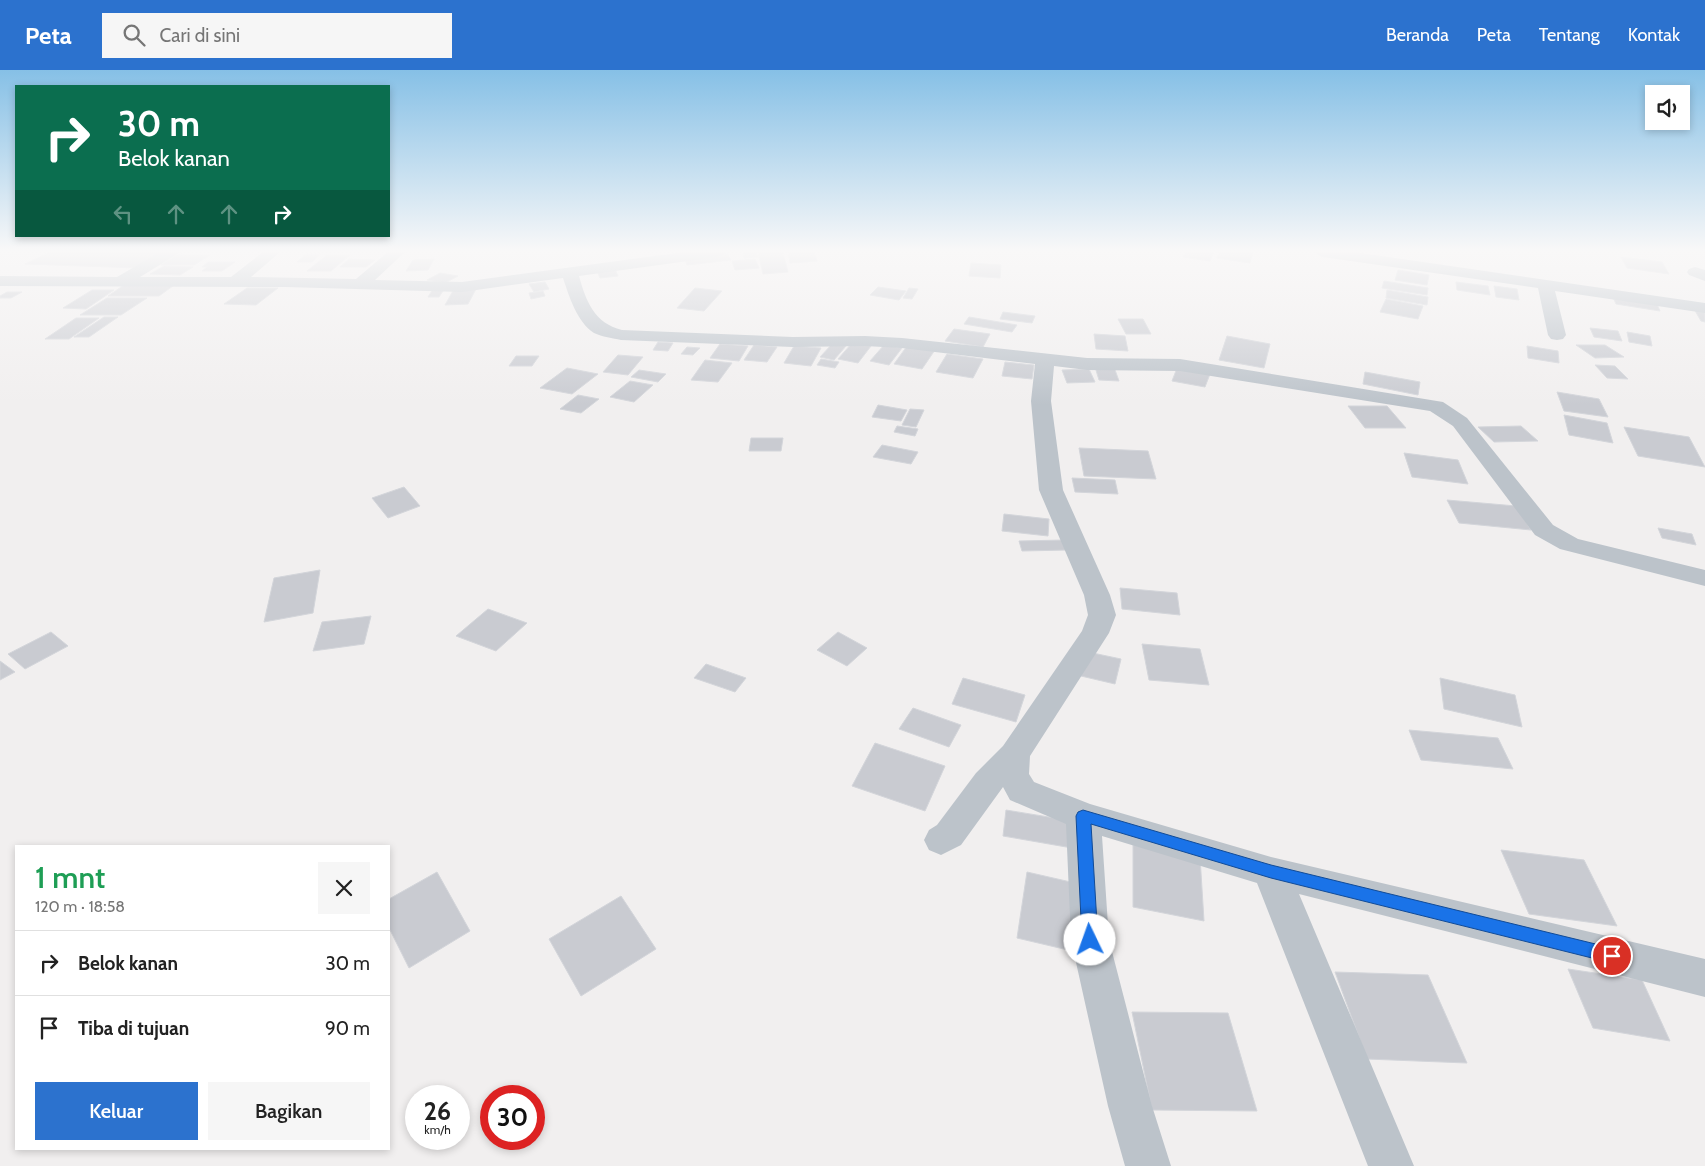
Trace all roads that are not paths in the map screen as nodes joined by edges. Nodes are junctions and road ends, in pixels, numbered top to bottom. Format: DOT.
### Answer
graph roads {
  1 [pos="581,303"];
  2 [pos="1549,303"];
  3 [pos="1671,303"];
  4 [pos="1705,308"];
  5 [pos="1557,335"];
  6 [pos="1045,359"];
  7 [pos="1705,578"];
  8 [pos="1014,755"];
  9 [pos="1083,816"];
  10 [pos="941,840"];
  11 [pos="1271,872"];
  12 [pos="1705,978"];
  13 [pos="1148,1166"];
  14 [pos="1391,1166"];
  1 -- 6 [label="street"];
  2 -- 5 [label="street"];
  3 -- 4 [label="street"];
  6 -- 7 [label="street"];
  6 -- 8 [label="street"];
  8 -- 9 [label="street"];
  8 -- 10 [label="street"];
  9 -- 11 [label="street"];
  9 -- 13 [label="street"];
  11 -- 12 [label="street"];
  11 -- 14 [label="street"];
}
